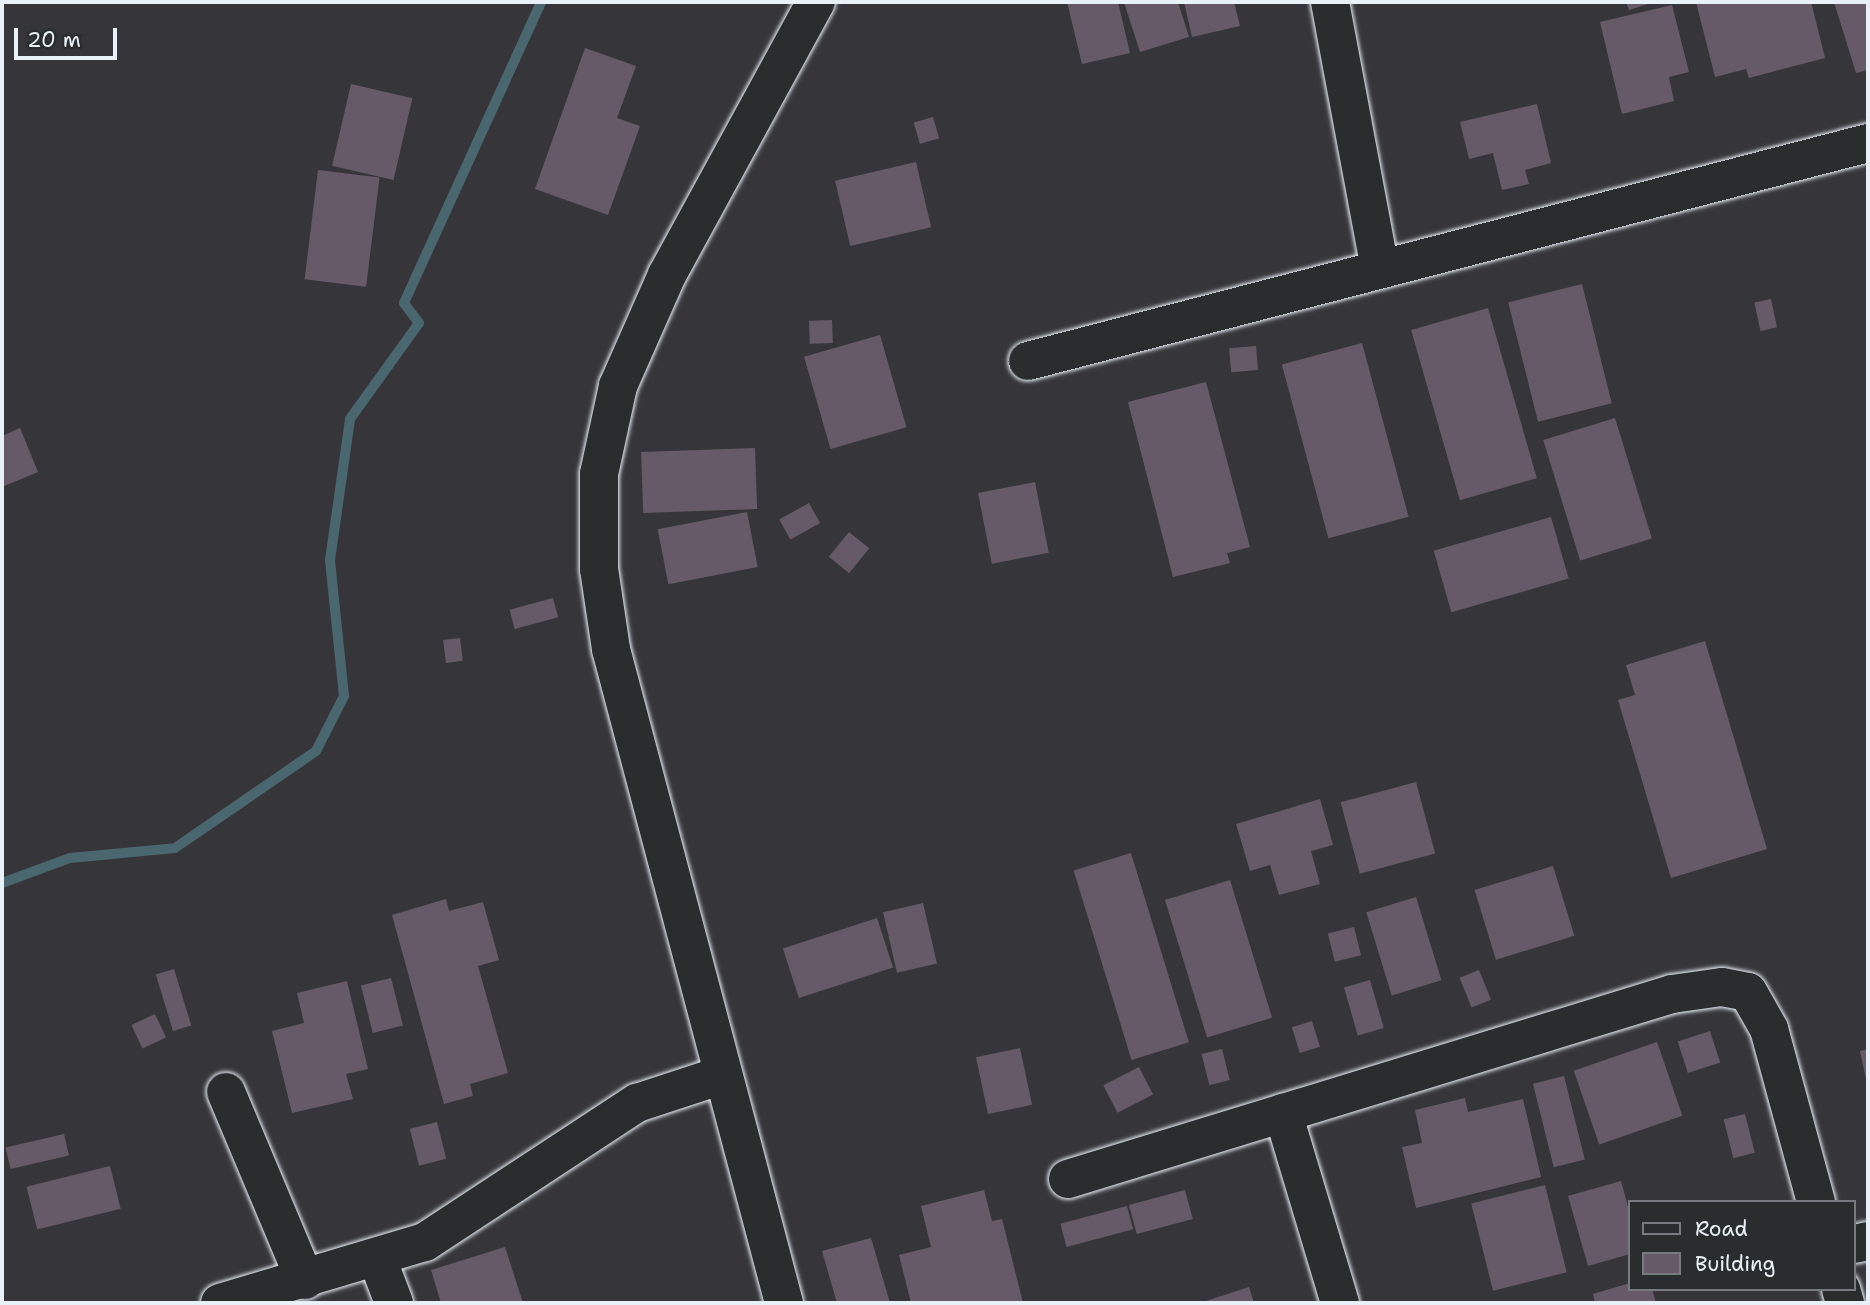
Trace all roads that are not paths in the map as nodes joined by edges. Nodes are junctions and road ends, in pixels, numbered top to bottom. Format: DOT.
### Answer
graph roads {
  1 [pos="816,2"];
  2 [pos="1330,2"];
  3 [pos="1868,143"];
  4 [pos="1380,269"];
  5 [pos="1028,360"];
  6 [pos="722,1075"];
  7 [pos="226,1093"];
  8 [pos="1283,1113"];
  9 [pos="1068,1179"];
  10 [pos="1815,1200"];
  11 [pos="377,1258"];
  12 [pos="306,1280"];
  13 [pos="220,1303"];
  14 [pos="394,1303"];
  15 [pos="784,1303"];
  16 [pos="1340,1303"];
  1 -- 6 [label="street"];
  2 -- 4 [label="street"];
  3 -- 4 [label="street"];
  4 -- 5 [label="street"];
  6 -- 11 [label="street"];
  6 -- 15 [label="street"];
  7 -- 12 [label="street"];
  8 -- 9 [label="street"];
  8 -- 10 [label="street"];
  8 -- 16 [label="street"];
  11 -- 12 [label="street"];
  11 -- 14 [label="street"];
  12 -- 13 [label="street"];
}
